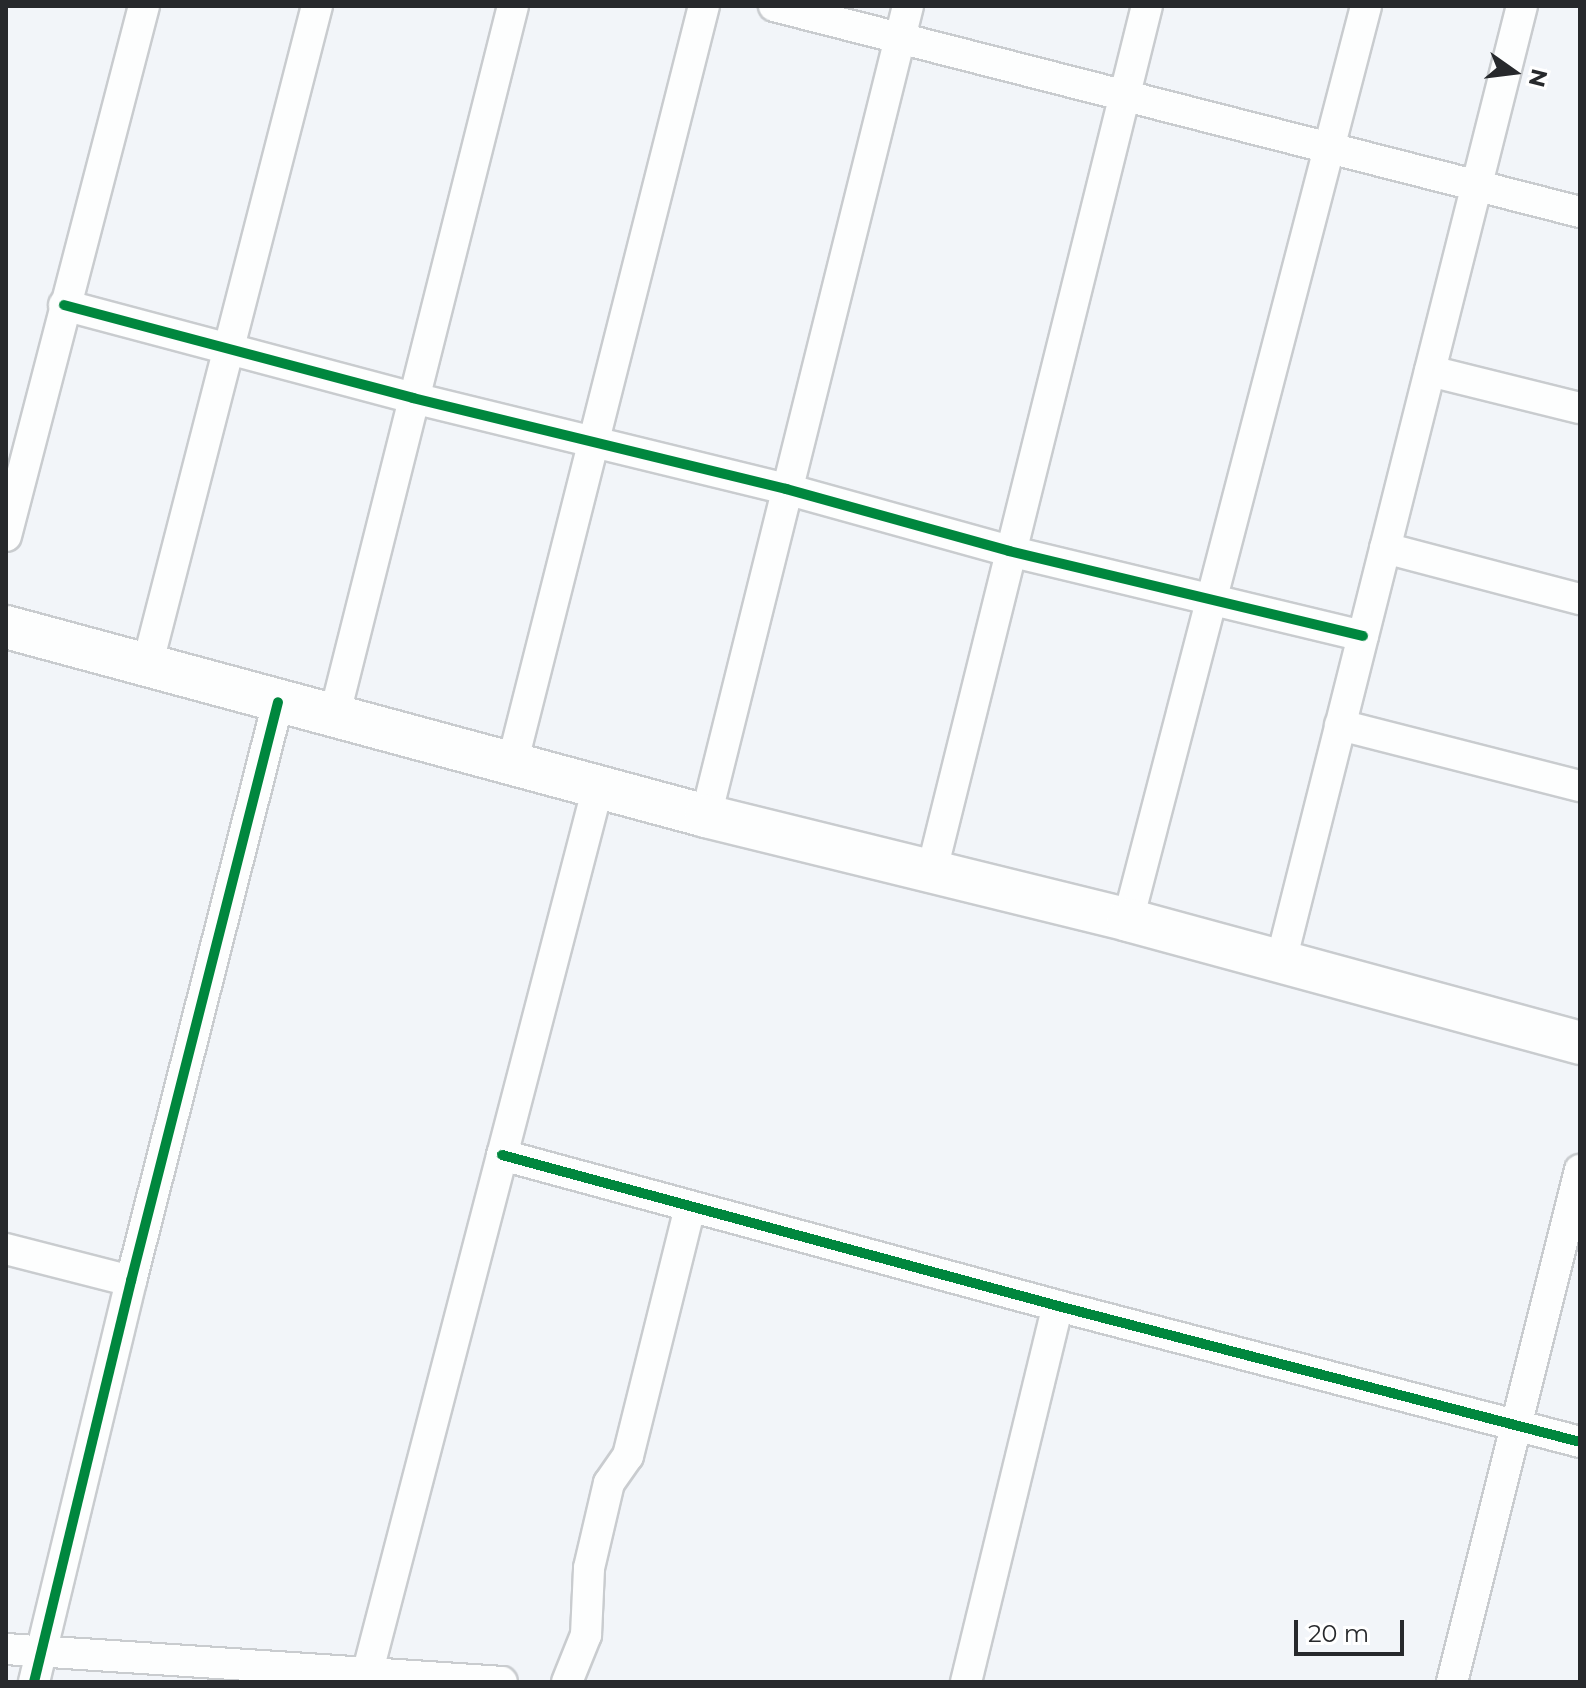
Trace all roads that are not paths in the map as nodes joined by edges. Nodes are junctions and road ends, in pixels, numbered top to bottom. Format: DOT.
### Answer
graph roads {
  1 [pos="144,6"];
  2 [pos="317,6"];
  3 [pos="513,6"];
  4 [pos="704,6"];
  5 [pos="774,6"];
  6 [pos="908,6"];
  7 [pos="1147,6"];
  8 [pos="1366,6"];
  9 [pos="1522,6"];
  10 [pos="901,37"];
  11 [pos="1126,98"];
  12 [pos="1330,150"];
  13 [pos="1476,187"];
  14 [pos="1580,212"];
  15 [pos="64,305"];
  16 [pos="231,349"];
  17 [pos="1430,371"];
  18 [pos="413,398"];
  19 [pos="1580,408"];
  20 [pos="593,442"];
  21 [pos="786,489"];
  22 [pos="6,536"];
  23 [pos="1385,548"];
  24 [pos="1009,551"];
  25 [pos="1212,598"];
  26 [pos="1580,599"];
  27 [pos="6,627"];
  28 [pos="1363,636"];
  29 [pos="147,666"];
  30 [pos="278,702"];
  31 [pos="334,717"];
  32 [pos="1340,725"];
  33 [pos="512,764"];
  34 [pos="1580,786"];
  35 [pos="598,787"];
  36 [pos="706,816"];
  37 [pos="931,874"];
  38 [pos="1128,920"];
  39 [pos="1281,961"];
  40 [pos="1580,1043"];
  41 [pos="502,1155"];
  42 [pos="1580,1170"];
  43 [pos="690,1207"];
  44 [pos="6,1249"];
  45 [pos="131,1281"];
  46 [pos="1058,1306"];
  47 [pos="1516,1424"];
  48 [pos="1580,1442"];
  49 [pos="6,1649"];
  50 [pos="42,1652"];
  51 [pos="366,1676"];
  52 [pos="34,1682"];
  53 [pos="502,1682"];
  54 [pos="567,1682"];
  55 [pos="966,1682"];
  56 [pos="1452,1682"];
  1 -- 15 [label="street"];
  2 -- 16 [label="street"];
  3 -- 18 [label="street"];
  4 -- 20 [label="street"];
  5 -- 10 [label="street"];
  6 -- 10 [label="street"];
  7 -- 11 [label="street"];
  8 -- 12 [label="street"];
  9 -- 13 [label="street"];
  10 -- 11 [label="street"];
  10 -- 21 [label="street"];
  11 -- 12 [label="street"];
  11 -- 24 [label="street"];
  12 -- 13 [label="street"];
  12 -- 25 [label="street"];
  13 -- 14 [label="street"];
  13 -- 17 [label="street"];
  15 -- 16 [label="street"];
  15 -- 22 [label="street"];
  16 -- 18 [label="street"];
  16 -- 29 [label="street"];
  17 -- 19 [label="street"];
  17 -- 23 [label="street"];
  18 -- 20 [label="street"];
  18 -- 31 [label="street"];
  20 -- 21 [label="street"];
  20 -- 33 [label="street"];
  21 -- 24 [label="street"];
  21 -- 36 [label="street"];
  23 -- 26 [label="street"];
  23 -- 28 [label="street"];
  24 -- 25 [label="street"];
  24 -- 37 [label="street"];
  25 -- 28 [label="street"];
  25 -- 38 [label="street"];
  27 -- 29 [label="main road"];
  28 -- 32 [label="street"];
  29 -- 30 [label="main road"];
  30 -- 31 [label="main road"];
  30 -- 45 [label="street"];
  31 -- 33 [label="main road"];
  32 -- 34 [label="street"];
  32 -- 39 [label="street"];
  33 -- 35 [label="main road"];
  35 -- 36 [label="main road"];
  35 -- 41 [label="street"];
  36 -- 37 [label="main road"];
  37 -- 38 [label="main road"];
  38 -- 39 [label="main road"];
  39 -- 40 [label="main road"];
  41 -- 43 [label="street"];
  41 -- 51 [label="street"];
  42 -- 47 [label="street"];
  43 -- 46 [label="street"];
  43 -- 54 [label="street"];
  44 -- 45 [label="street"];
  45 -- 50 [label="street"];
  46 -- 47 [label="street"];
  46 -- 55 [label="street"];
  47 -- 48 [label="street"];
  47 -- 56 [label="street"];
  49 -- 50 [label="street"];
  50 -- 51 [label="street"];
  50 -- 52 [label="street"];
  51 -- 53 [label="street"];
}
